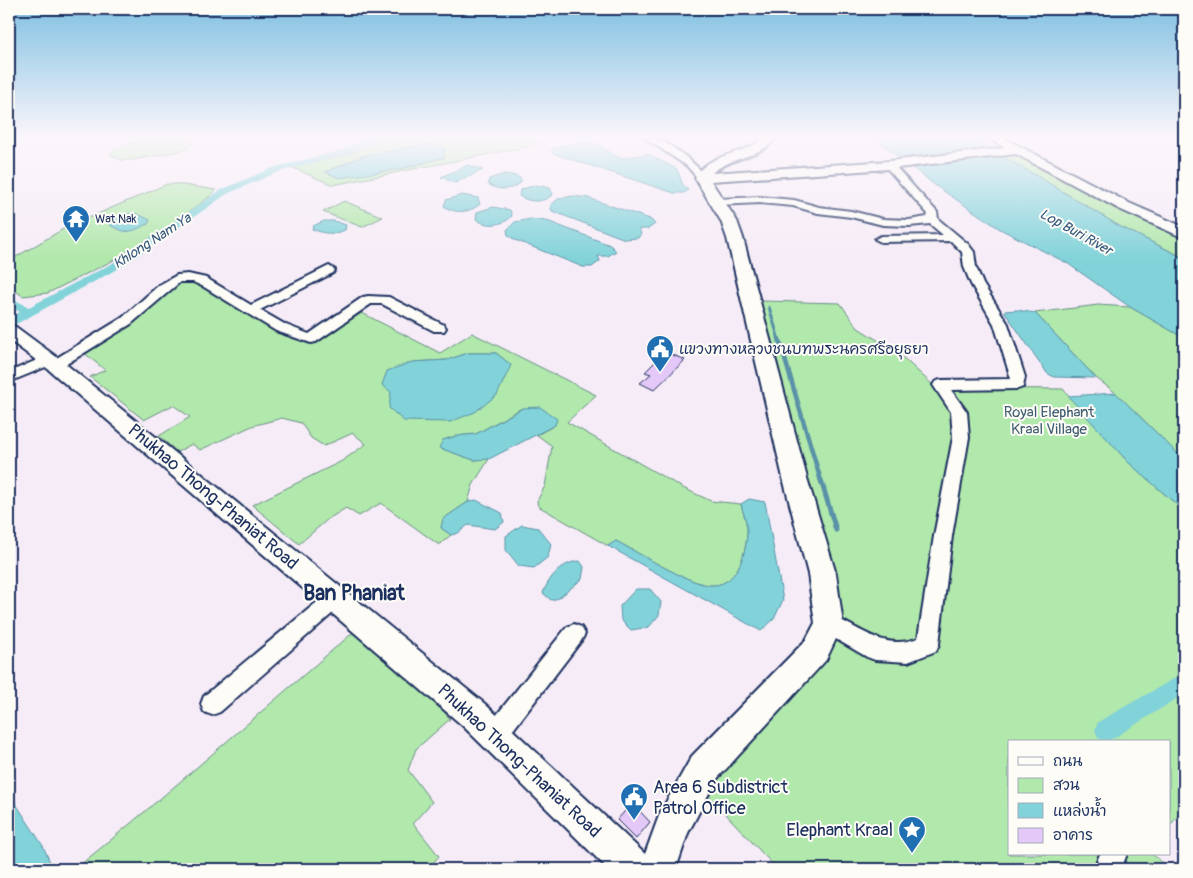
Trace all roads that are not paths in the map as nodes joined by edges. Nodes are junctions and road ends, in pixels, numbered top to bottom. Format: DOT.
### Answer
graph roads {
  1 [pos="712,177"];
  2 [pos="902,177"];
  3 [pos="1063,177"];
  4 [pos="718,202"];
  5 [pos="932,220"];
  6 [pos="1184,233"];
  7 [pos="954,238"];
  8 [pos="881,239"];
  9 [pos="329,270"];
  10 [pos="251,310"];
  11 [pos="439,328"];
  12 [pos="9,331"];
  13 [pos="52,362"];
  14 [pos="9,377"];
  15 [pos="336,599"];
  16 [pos="829,624"];
  17 [pos="574,634"];
  18 [pos="212,704"];
  19 [pos="495,735"];
  20 [pos="1113,856"];
  21 [pos="634,869"];
  22 [pos="658,869"];
  23 [pos="1107,869"];
  1 -- 4 [label="street"];
  2 -- 5 [label="street"];
  3 -- 6 [label="street"];
  4 -- 5 [label="street"];
  4 -- 16 [label="street"];
  5 -- 7 [label="street"];
  7 -- 8 [label="street"];
  7 -- 16 [label="street"];
  9 -- 10 [label="street"];
  10 -- 11 [label="street"];
  10 -- 13 [label="street"];
  12 -- 13 [label="street, Phukhao Thong-Phaniat Road"];
  13 -- 14 [label="street"];
  13 -- 15 [label="street, Phukhao Thong-Phaniat Road"];
  15 -- 18 [label="street"];
  15 -- 19 [label="street, Phukhao Thong-Phaniat Road"];
  16 -- 22 [label="street"];
  17 -- 19 [label="street"];
  19 -- 21 [label="street, Phukhao Thong-Phaniat Road"];
  20 -- 23 [label="street"];
}
